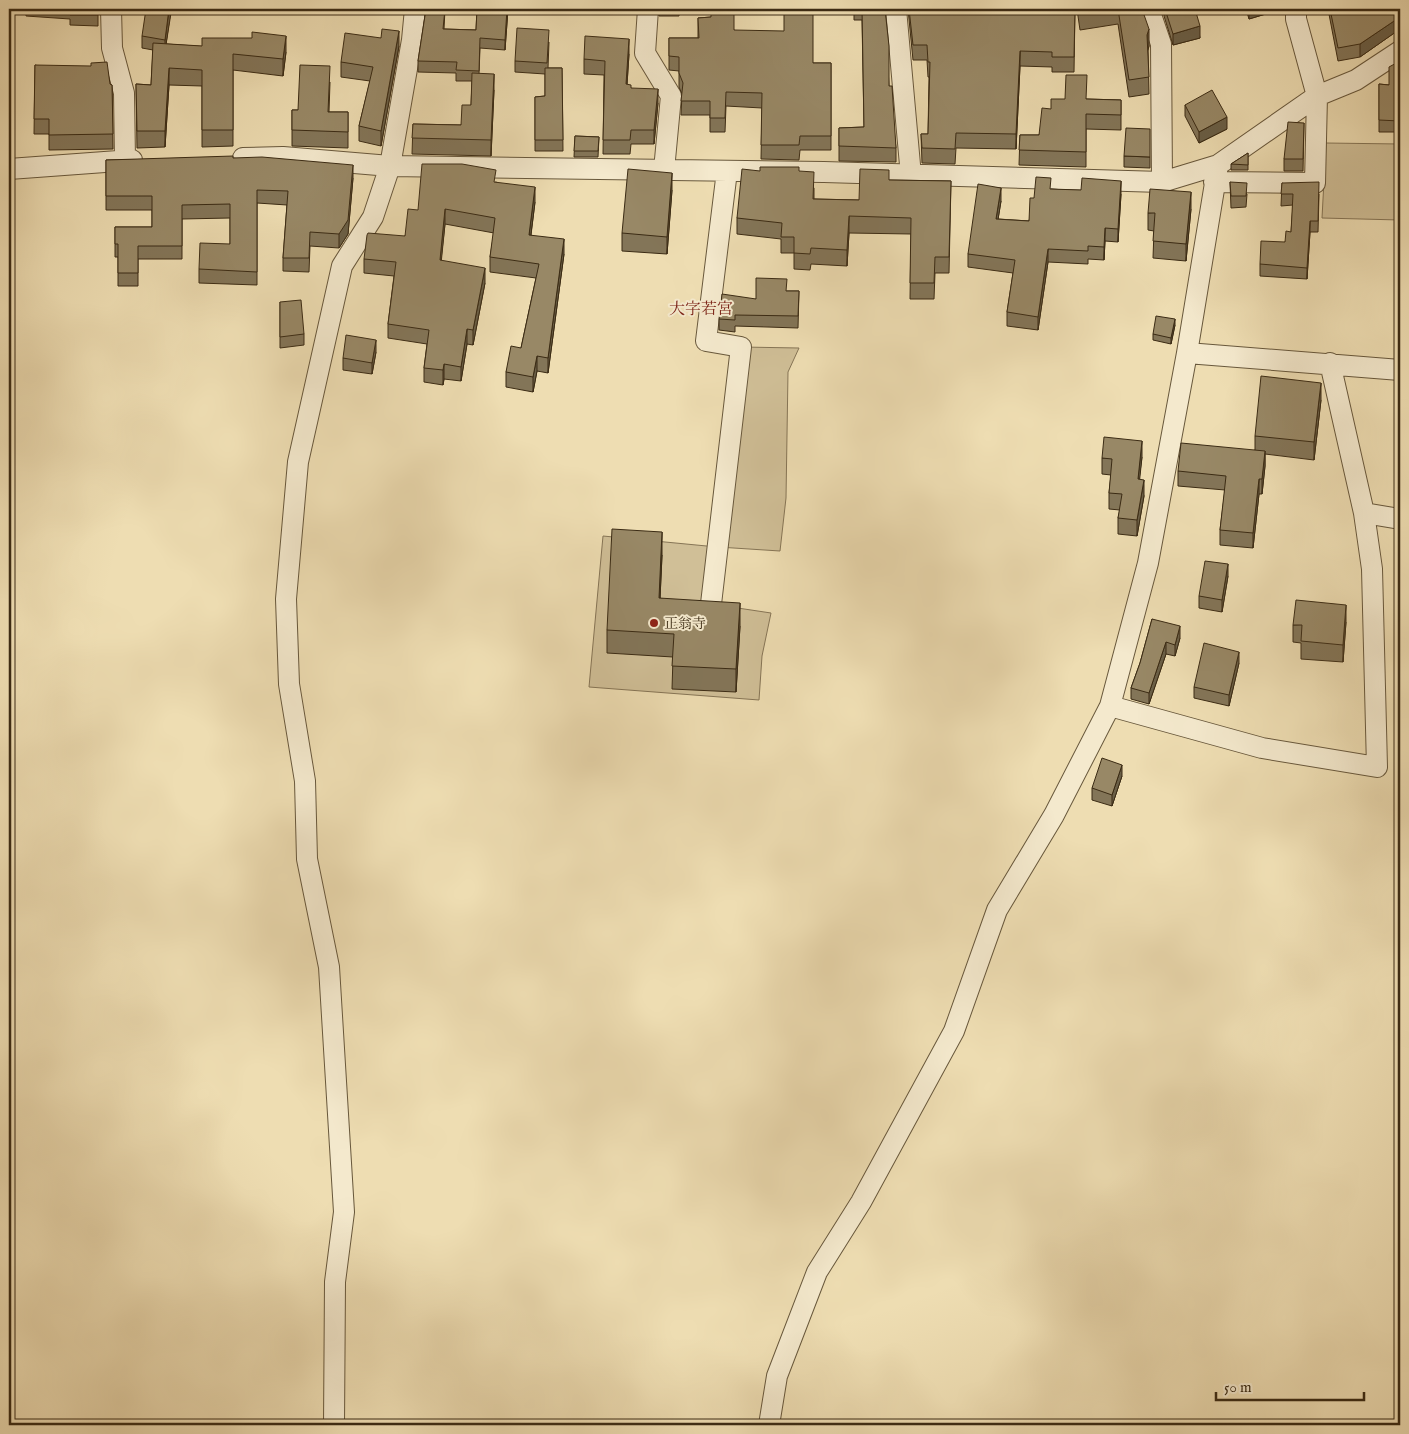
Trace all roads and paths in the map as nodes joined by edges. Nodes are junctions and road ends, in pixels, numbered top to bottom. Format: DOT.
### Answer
graph roads {
  1 [pos="111,9"];
  2 [pos="415,9"];
  3 [pos="648,9"];
  4 [pos="896,9"];
  5 [pos="1149,9"];
  6 [pos="1296,9"];
  7 [pos="1400,51"];
  8 [pos="1317,96"];
  9 [pos="224,158"];
  10 [pos="154,159"];
  11 [pos="125,160"];
  12 [pos="390,166"];
  13 [pos="9,169"];
  14 [pos="664,170"];
  15 [pos="727,171"];
  16 [pos="1216,173"];
  17 [pos="911,176"];
  18 [pos="1162,182"];
  19 [pos="1187,353"];
  20 [pos="1330,363"];
  21 [pos="1400,370"];
  22 [pos="1364,513"];
  23 [pos="1400,519"];
  24 [pos="711,604"];
  25 [pos="1110,706"];
  26 [pos="334,1425"];
  27 [pos="768,1425"];
  1 -- 11 [label="street"];
  2 -- 12 [label="street"];
  3 -- 14 [label="street"];
  4 -- 17 [label="street"];
  5 -- 18 [label="street"];
  6 -- 8 [label="street"];
  7 -- 8 [label="street"];
  8 -- 16 [label="street"];
  8 -- 16 [label="street"];
  9 -- 12 [label="street"];
  10 -- 11 [label="street"];
  11 -- 13 [label="street"];
  12 -- 14 [label="street"];
  12 -- 26 [label="street"];
  14 -- 15 [label="street"];
  15 -- 17 [label="street"];
  15 -- 24 [label="street"];
  16 -- 18 [label="street"];
  16 -- 19 [label="street"];
  17 -- 18 [label="street"];
  19 -- 20 [label="street"];
  19 -- 25 [label="street"];
  20 -- 21 [label="street"];
  20 -- 22 [label="street"];
  22 -- 23 [label="street"];
  22 -- 25 [label="street"];
  25 -- 27 [label="street"];
}
